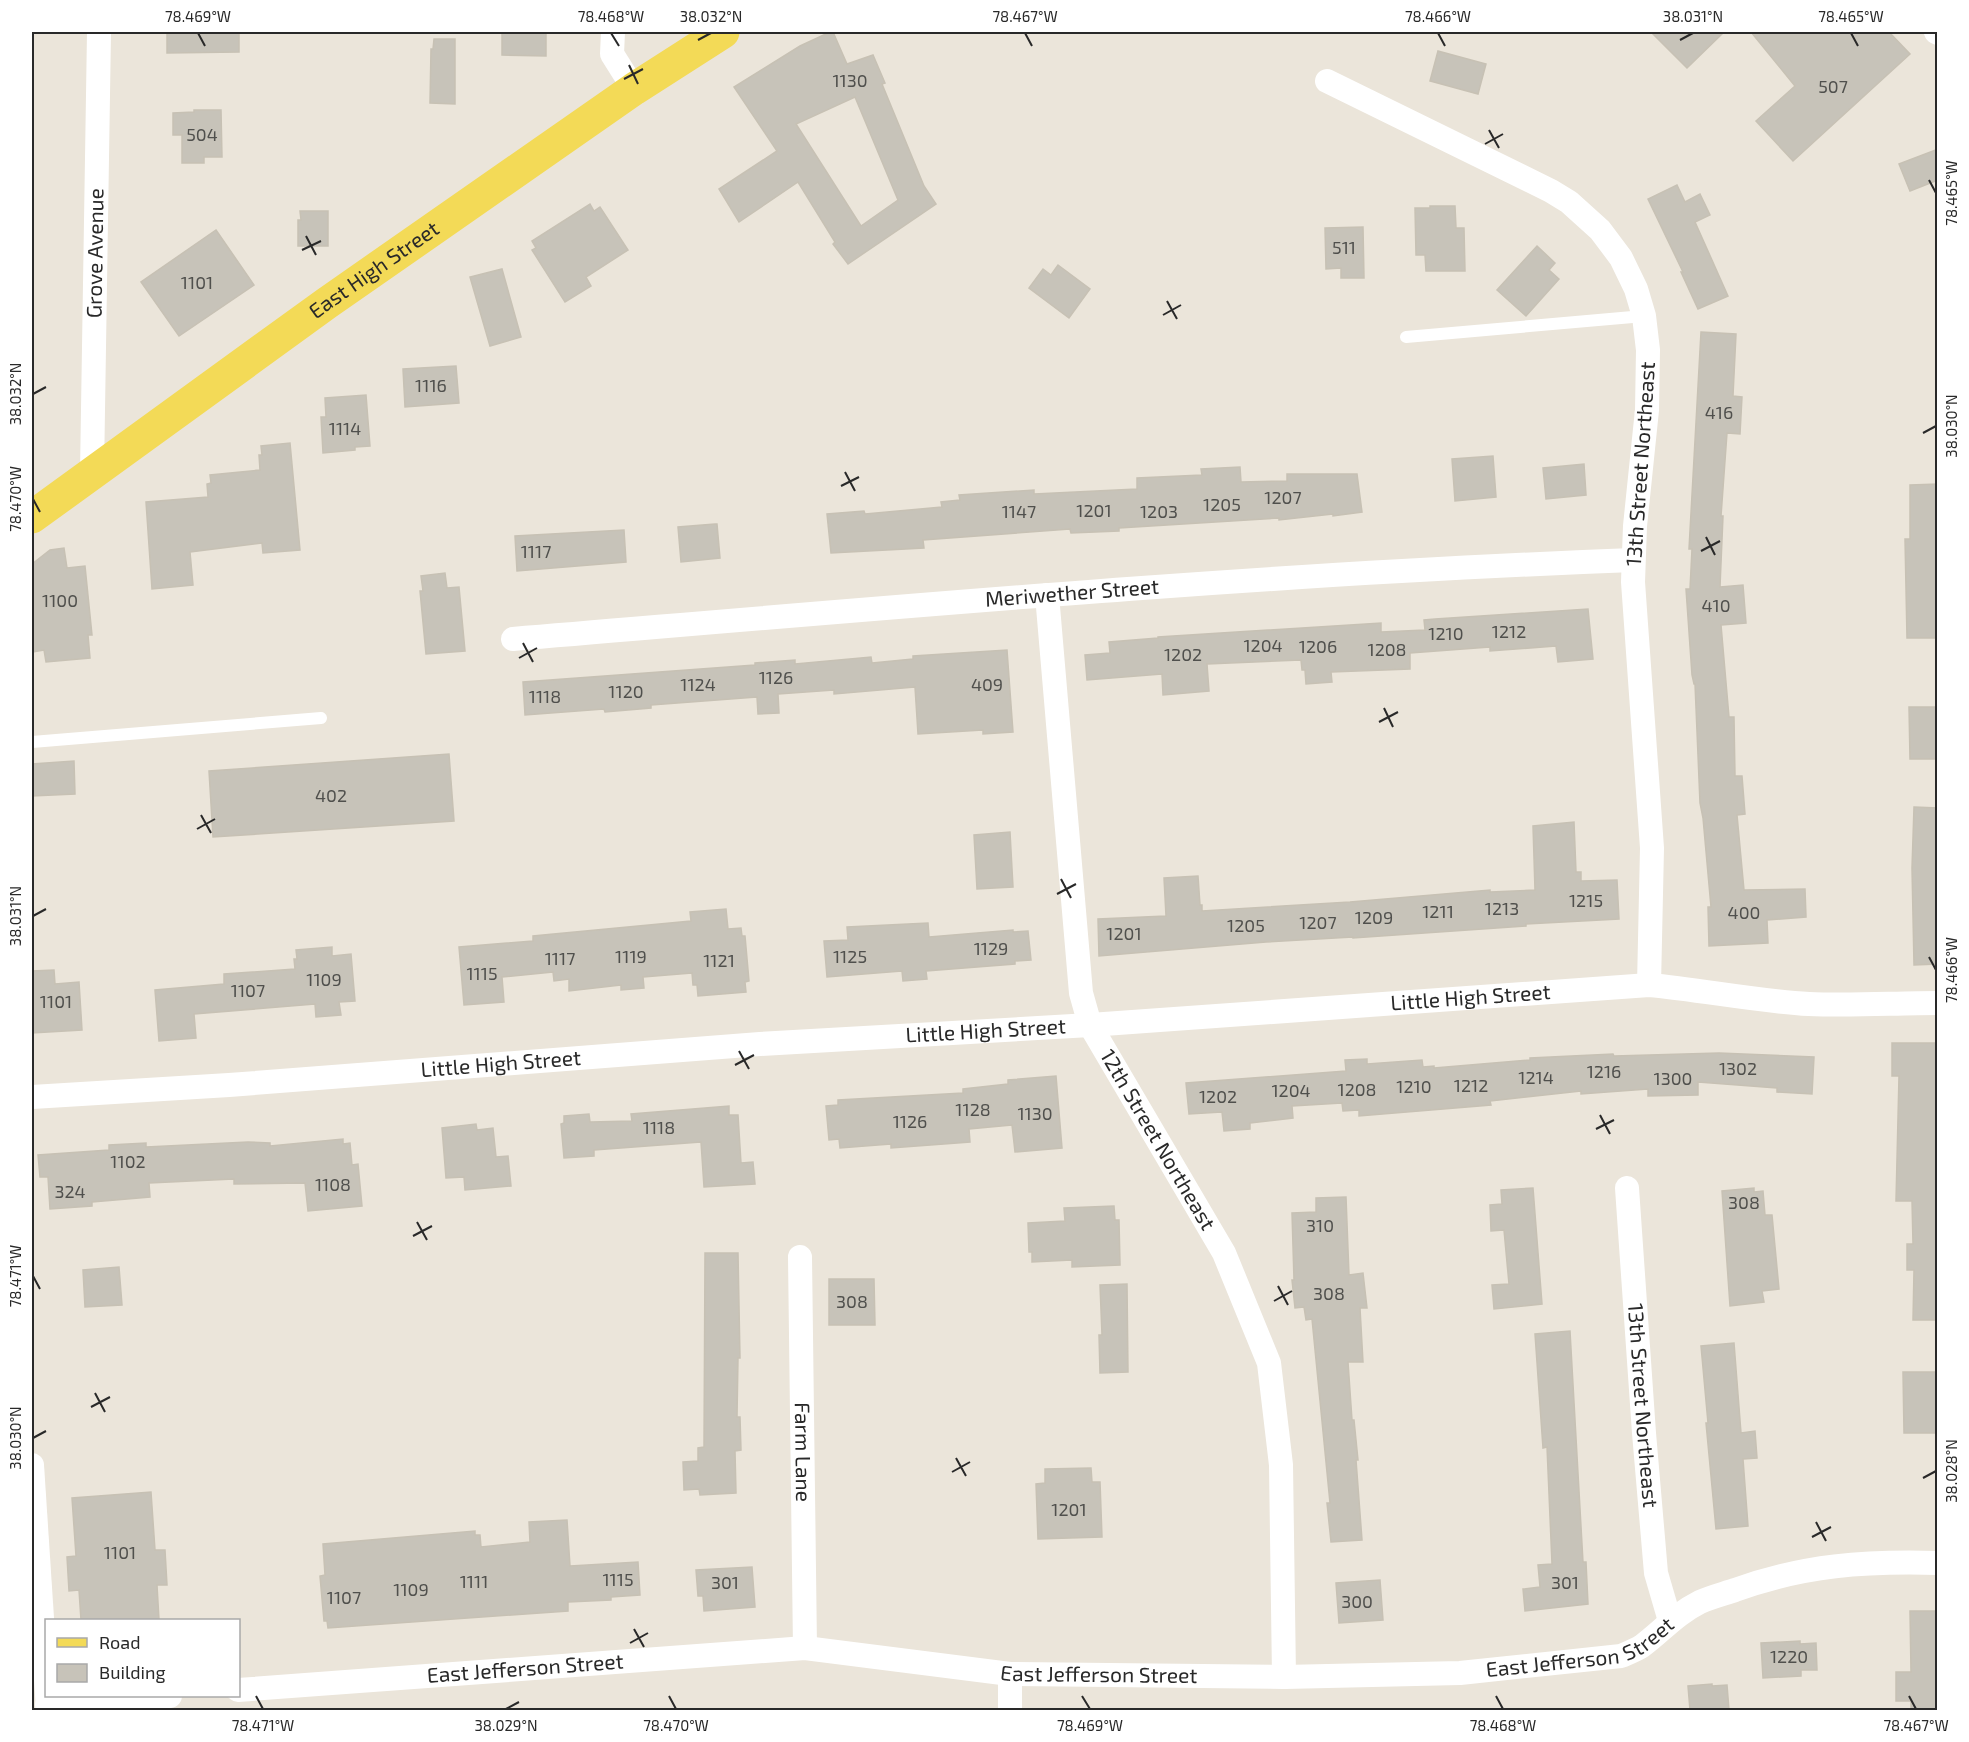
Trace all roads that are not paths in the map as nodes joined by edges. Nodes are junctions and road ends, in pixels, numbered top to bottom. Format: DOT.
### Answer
graph roads {
  1 [pos="99,32"];
  2 [pos="613,32"];
  3 [pos="723,32"];
  4 [pos="1327,81"];
  5 [pos="634,89"];
  6 [pos="1644,316"];
  7 [pos="1406,337"];
  8 [pos="92,473"];
  9 [pos="32,517"];
  10 [pos="1633,560"];
  11 [pos="1047,595"];
  12 [pos="513,639"];
  13 [pos="321,718"];
  14 [pos="32,742"];
  15 [pos="1650,985"];
  16 [pos="1938,1003"];
  17 [pos="1090,1025"];
  18 [pos="32,1097"];
  19 [pos="1627,1188"];
  20 [pos="800,1257"];
  21 [pos="32,1465"];
  22 [pos="1938,1563"];
  23 [pos="1670,1621"];
  24 [pos="805,1648"];
  25 [pos="1010,1674"];
  26 [pos="45,1676"];
  27 [pos="1284,1677"];
  28 [pos="240,1690"];
  29 [pos="151,1697"];
  30 [pos="47,1708"];
  31 [pos="1010,1710"];
  1 -- 8 [label="street, Grove Avenue"];
  2 -- 5 [label="street"];
  3 -- 5 [label="main road, East High Street"];
  4 -- 6 [label="street, 13th Street Northeast"];
  5 -- 8 [label="main road, East High Street"];
  6 -- 7 [label="lane"];
  6 -- 10 [label="street, 13th Street Northeast"];
  8 -- 9 [label="main road, East High Street"];
  10 -- 11 [label="street, Meriwether Street"];
  10 -- 15 [label="street, 13th Street Northeast"];
  11 -- 12 [label="street, Meriwether Street"];
  11 -- 17 [label="street, 12th Street Northeast"];
  13 -- 14 [label="lane"];
  15 -- 16 [label="street, Little High Street"];
  15 -- 17 [label="street, Little High Street"];
  17 -- 18 [label="street, Little High Street"];
  17 -- 27 [label="street, 12th Street Northeast"];
  19 -- 23 [label="street, 13th Street Northeast"];
  20 -- 24 [label="street, Farm Lane"];
  21 -- 26 [label="street"];
  22 -- 23 [label="street, East Jefferson Street"];
  23 -- 27 [label="street, East Jefferson Street"];
  24 -- 25 [label="street, East Jefferson Street"];
  24 -- 28 [label="street, East Jefferson Street"];
  25 -- 27 [label="street, East Jefferson Street"];
  25 -- 31 [label="street"];
  29 -- 30 [label="street"];
}
